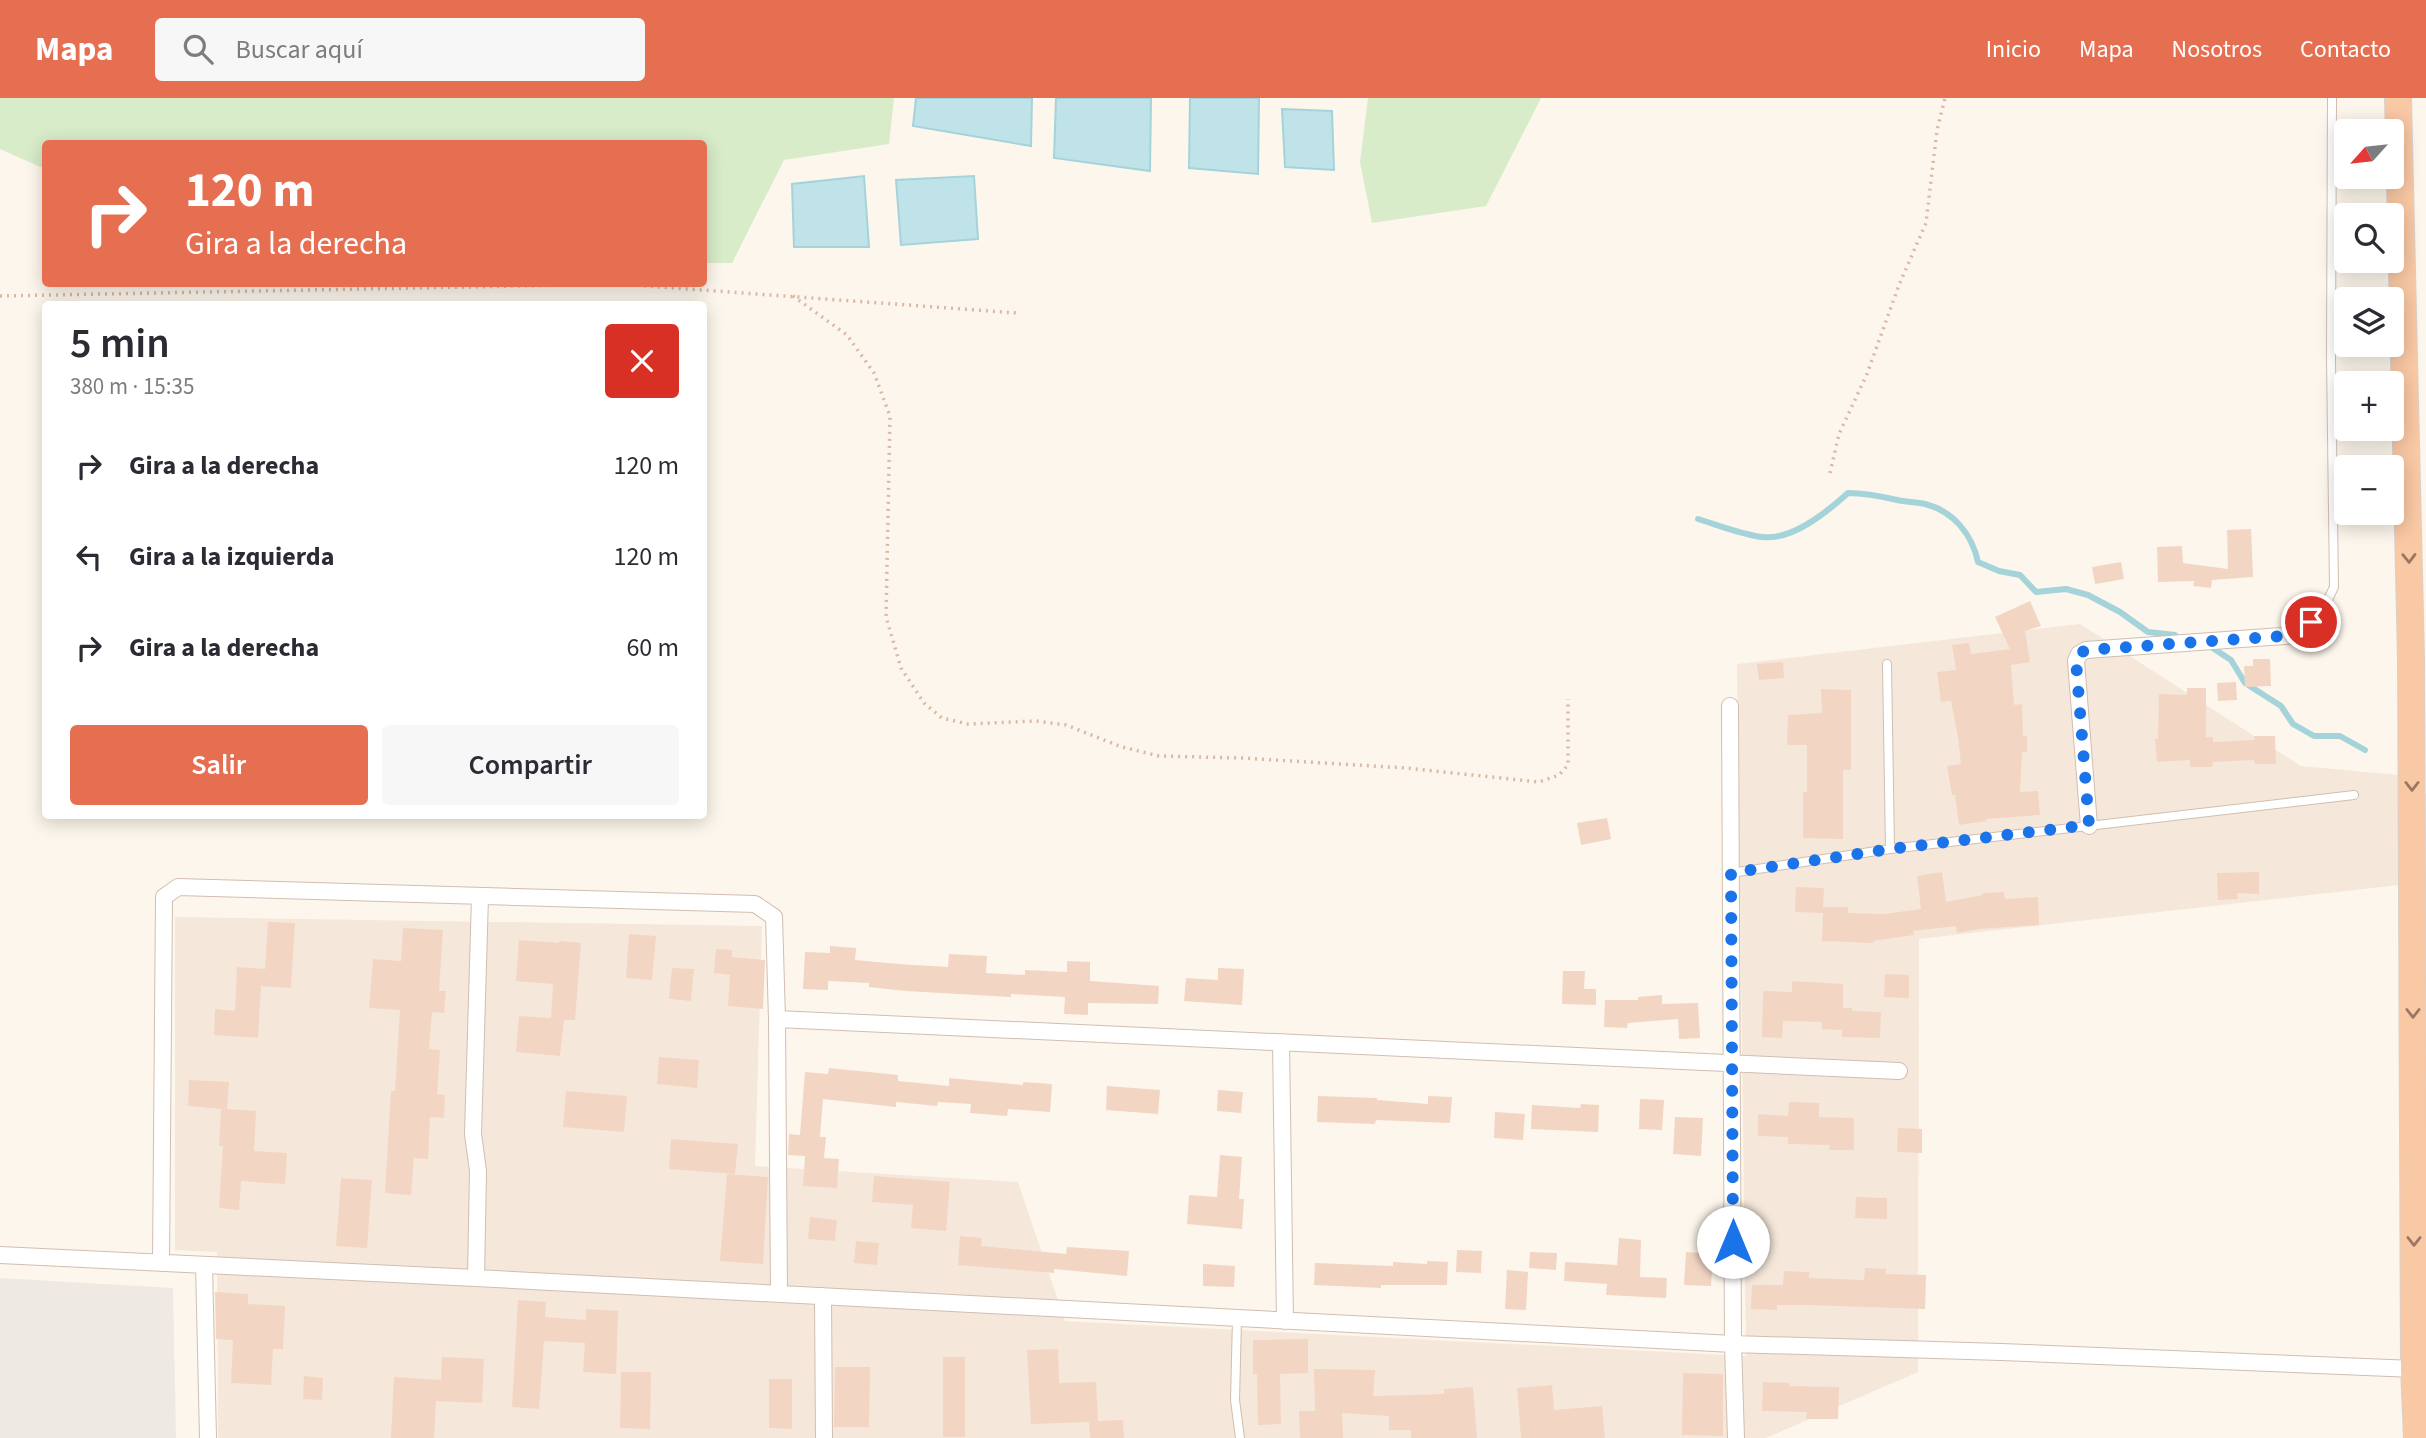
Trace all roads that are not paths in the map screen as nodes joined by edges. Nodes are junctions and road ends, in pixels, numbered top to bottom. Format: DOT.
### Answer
graph roads {
  1 [pos="2332,98"];
  2 [pos="2398,98"];
  3 [pos="2297,635"];
  4 [pos="1887,664"];
  5 [pos="1730,706"];
  6 [pos="2354,795"];
  7 [pos="2089,825"];
  8 [pos="1890,849"];
  9 [pos="1731,873"];
  10 [pos="480,897"];
  11 [pos="777,1019"];
  12 [pos="1281,1042"];
  13 [pos="1733,1063"];
  14 [pos="1899,1071"];
  15 [pos="0,1255"];
  16 [pos="161,1263"];
  17 [pos="204,1265"];
  18 [pos="476,1278"];
  19 [pos="779,1294"];
  20 [pos="823,1296"];
  21 [pos="1237,1319"];
  22 [pos="1284,1321"];
  23 [pos="1733,1345"];
  24 [pos="2414,1369"];
  25 [pos="208,1438"];
  26 [pos="824,1438"];
  27 [pos="1240,1438"];
  28 [pos="1736,1438"];
  29 [pos="2417,1438"];
  1 -- 3 [label="lane"];
  2 -- 24 [label="highway, one-way"];
  3 -- 7 [label="street"];
  4 -- 8 [label="lane"];
  5 -- 9 [label="street"];
  6 -- 7 [label="lane"];
  7 -- 8 [label="lane"];
  8 -- 9 [label="lane"];
  9 -- 13 [label="street"];
  10 -- 11 [label="street"];
  10 -- 16 [label="street"];
  10 -- 18 [label="street"];
  11 -- 12 [label="street"];
  11 -- 19 [label="street"];
  12 -- 13 [label="street"];
  12 -- 22 [label="street"];
  13 -- 14 [label="street"];
  13 -- 23 [label="street"];
  15 -- 16 [label="street"];
  16 -- 17 [label="street"];
  17 -- 18 [label="street"];
  17 -- 25 [label="street"];
  18 -- 19 [label="street"];
  19 -- 20 [label="street"];
  20 -- 21 [label="street"];
  20 -- 26 [label="street"];
  21 -- 22 [label="street"];
  21 -- 27 [label="lane"];
  22 -- 23 [label="street"];
  23 -- 24 [label="street"];
  23 -- 28 [label="street"];
  24 -- 29 [label="highway"];
}
